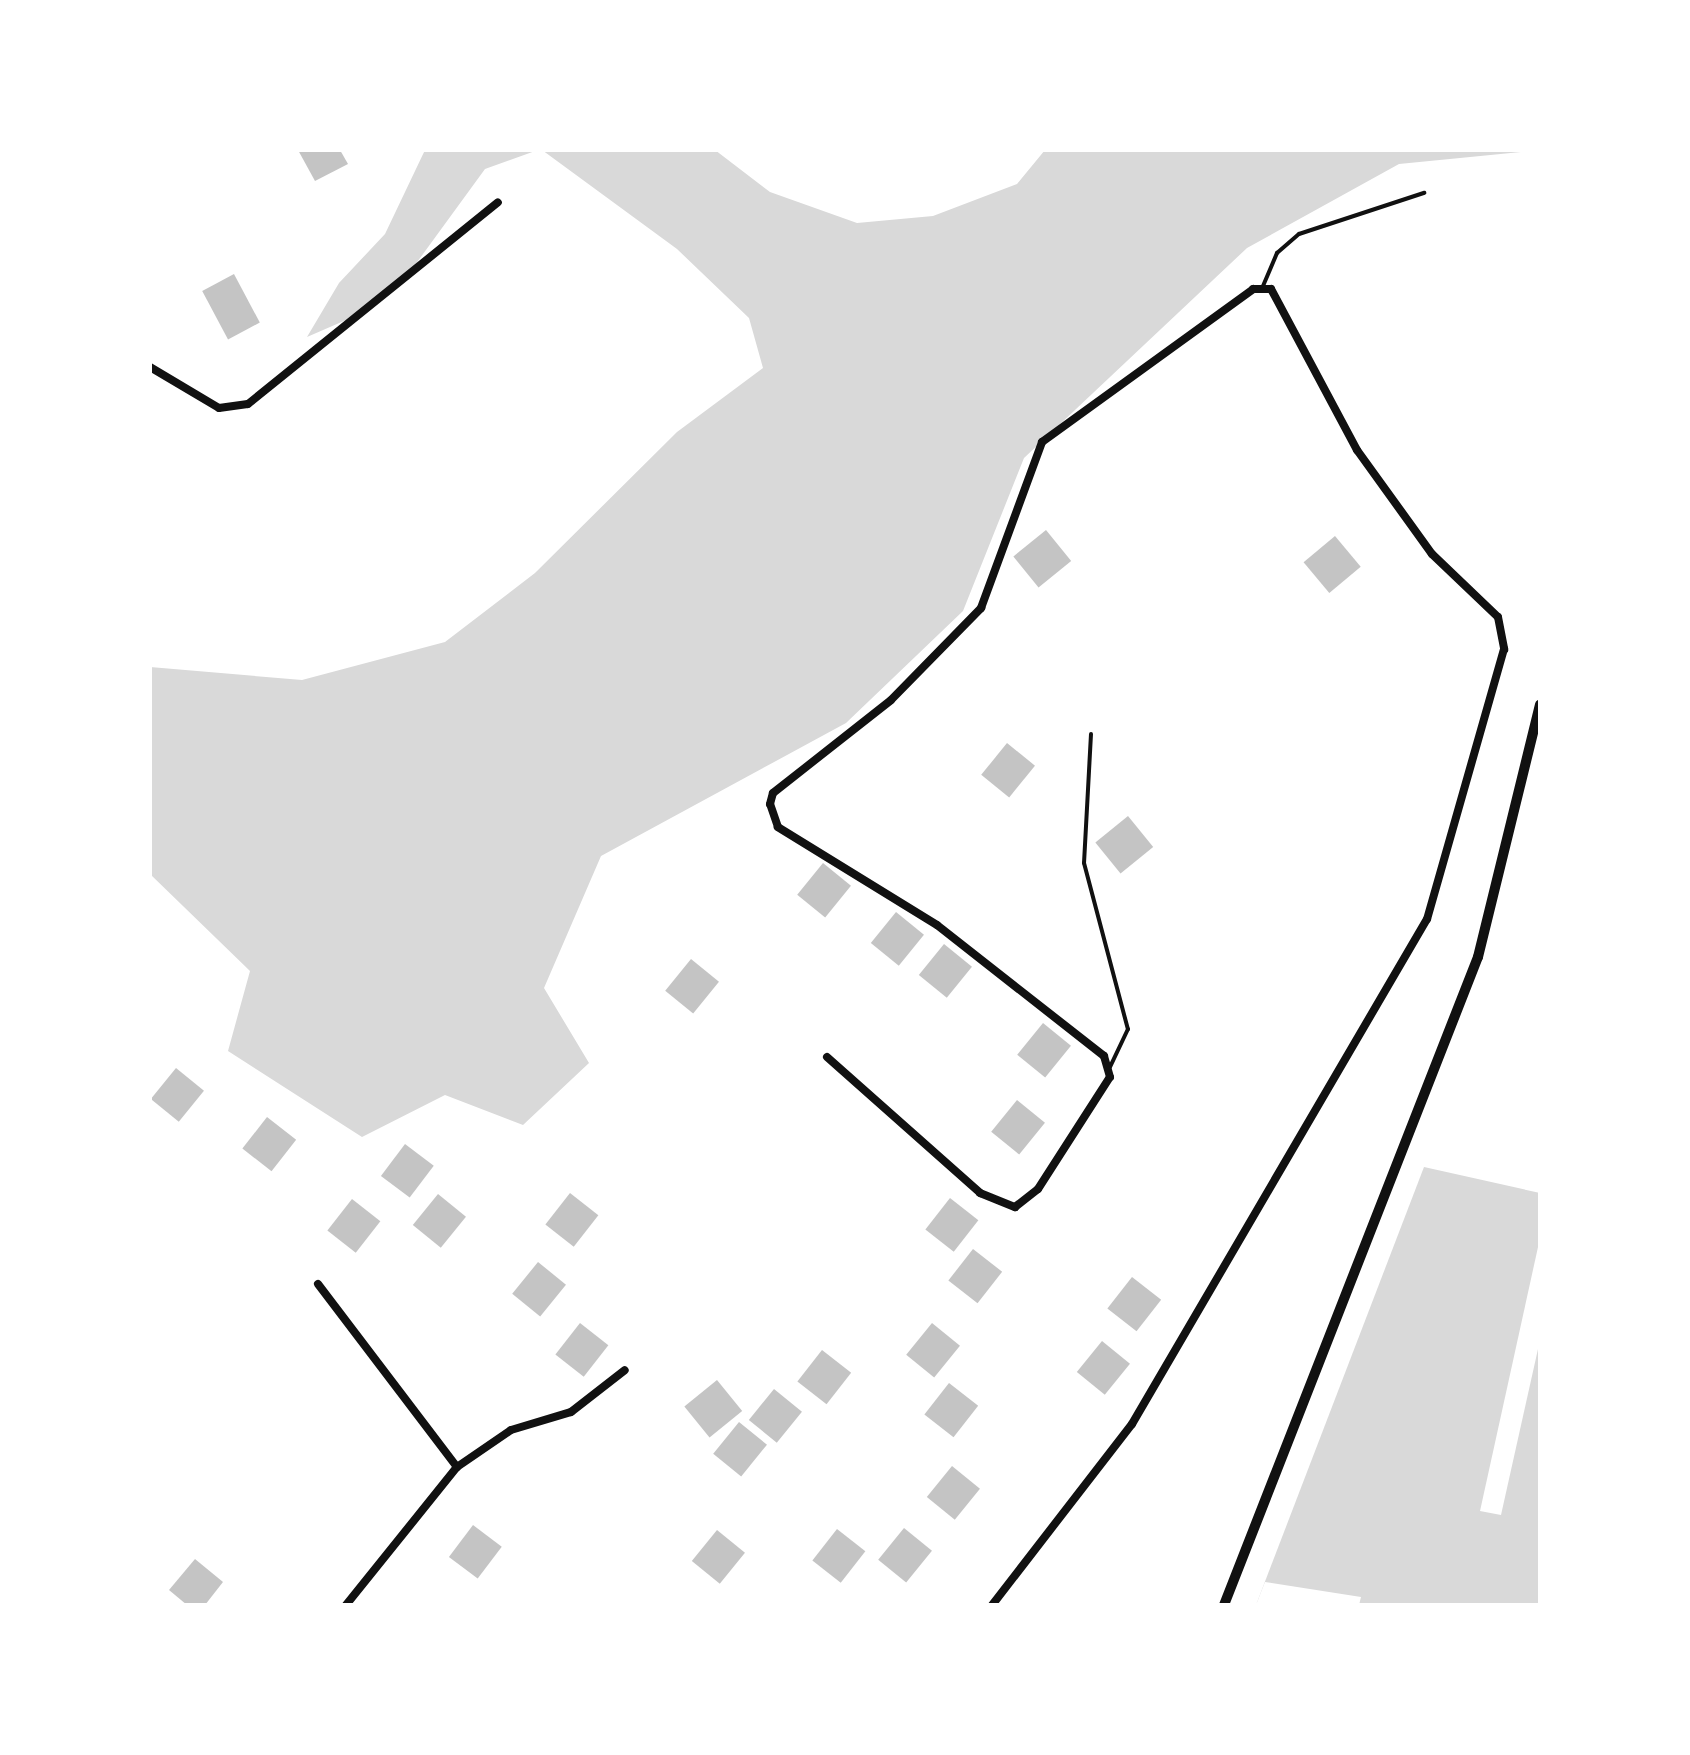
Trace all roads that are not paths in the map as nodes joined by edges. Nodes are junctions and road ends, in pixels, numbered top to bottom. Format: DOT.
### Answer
graph roads {
  1 [pos="1424,193"];
  2 [pos="498,202"];
  3 [pos="1263,286"];
  4 [pos="150,367"];
  5 [pos="1540,704"];
  6 [pos="1091,734"];
  7 [pos="827,1057"];
  8 [pos="1110,1067"];
  9 [pos="318,1284"];
  10 [pos="625,1370"];
  11 [pos="457,1467"];
  12 [pos="346,1605"];
  13 [pos="992,1605"];
  14 [pos="1224,1605"];
  1 -- 3 [label="lane"];
  2 -- 4 [label="street"];
  3 -- 8 [label="street"];
  3 -- 13 [label="street"];
  5 -- 14 [label="street"];
  6 -- 8 [label="lane"];
  7 -- 8 [label="street"];
  9 -- 11 [label="street"];
  10 -- 11 [label="street"];
  11 -- 12 [label="street"];
}
